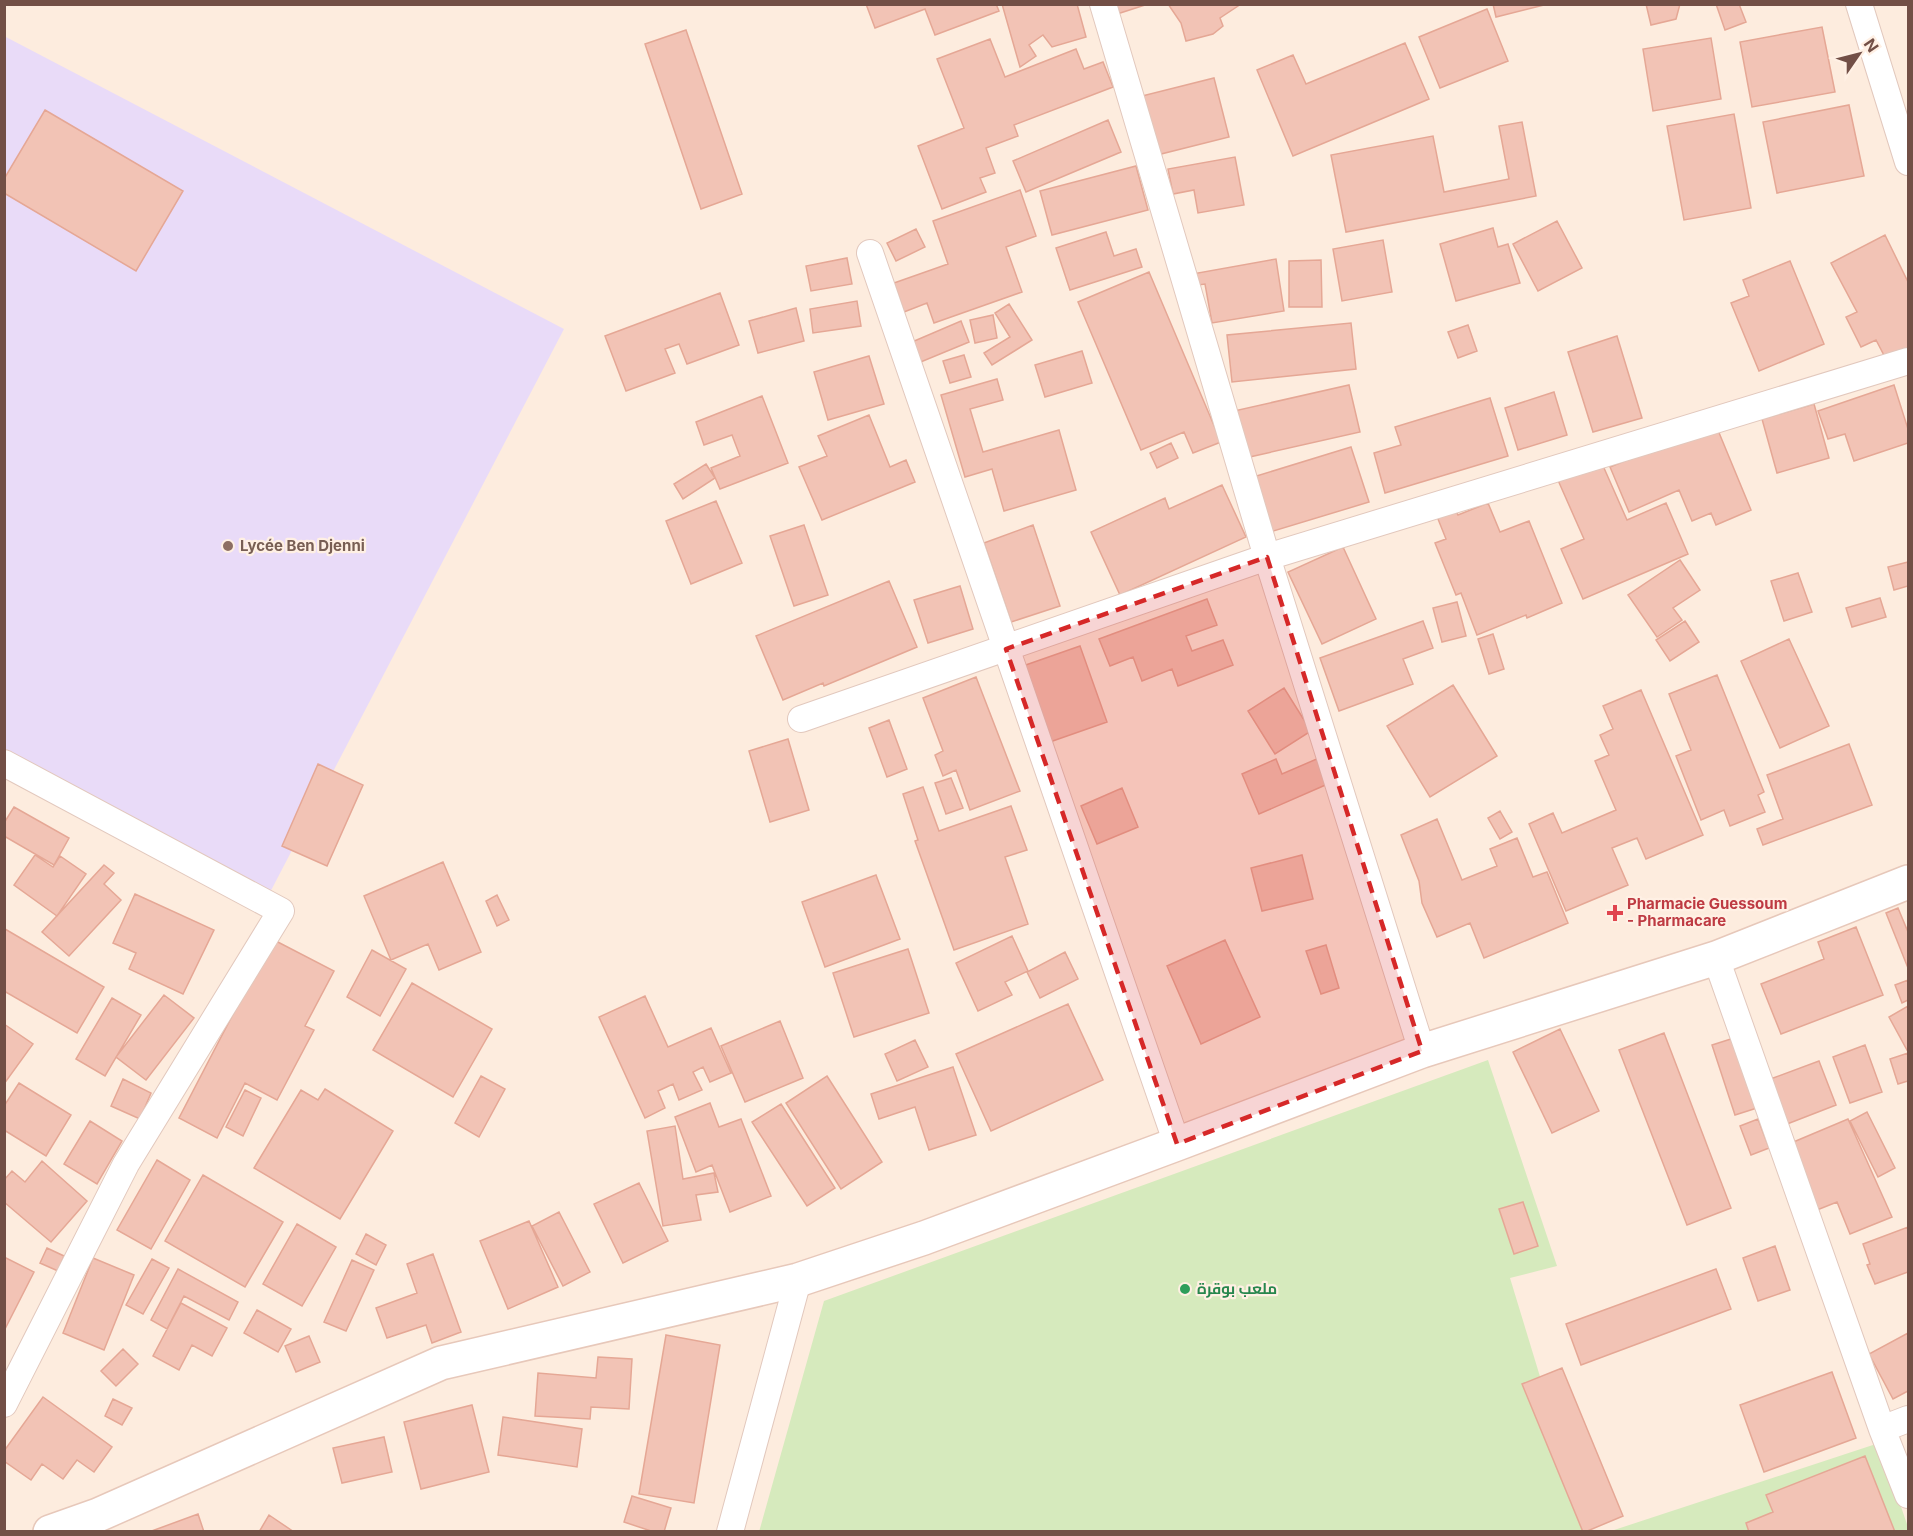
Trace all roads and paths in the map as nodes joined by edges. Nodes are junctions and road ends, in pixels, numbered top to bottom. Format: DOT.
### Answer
graph roads {
  1 [pos="1102,4"];
  2 [pos="1859,4"];
  3 [pos="1908,162"];
  4 [pos="870,253"];
  5 [pos="1908,361"];
  6 [pos="1267,557"];
  7 [pos="1006,649"];
  8 [pos="801,719"];
  9 [pos="4,763"];
  10 [pos="1908,882"];
  11 [pos="1716,958"];
  12 [pos="1422,1051"];
  13 [pos="1177,1144"];
  14 [pos="798,1280"];
  15 [pos="4,1404"];
  16 [pos="1908,1419"];
  17 [pos="1882,1429"];
  18 [pos="1908,1495"];
  19 [pos="50,1532"];
  20 [pos="730,1532"];
  1 -- 6 [label="street"];
  2 -- 3 [label="street"];
  4 -- 7 [label="street"];
  5 -- 6 [label="street"];
  6 -- 7 [label="street"];
  6 -- 12 [label="street"];
  7 -- 8 [label="street"];
  7 -- 13 [label="street"];
  9 -- 15 [label="street"];
  10 -- 11 [label="main road"];
  11 -- 12 [label="main road"];
  11 -- 17 [label="street"];
  12 -- 13 [label="main road"];
  13 -- 14 [label="main road"];
  14 -- 19 [label="main road"];
  14 -- 20 [label="street"];
  16 -- 17 [label="street"];
  17 -- 18 [label="street"];
}
